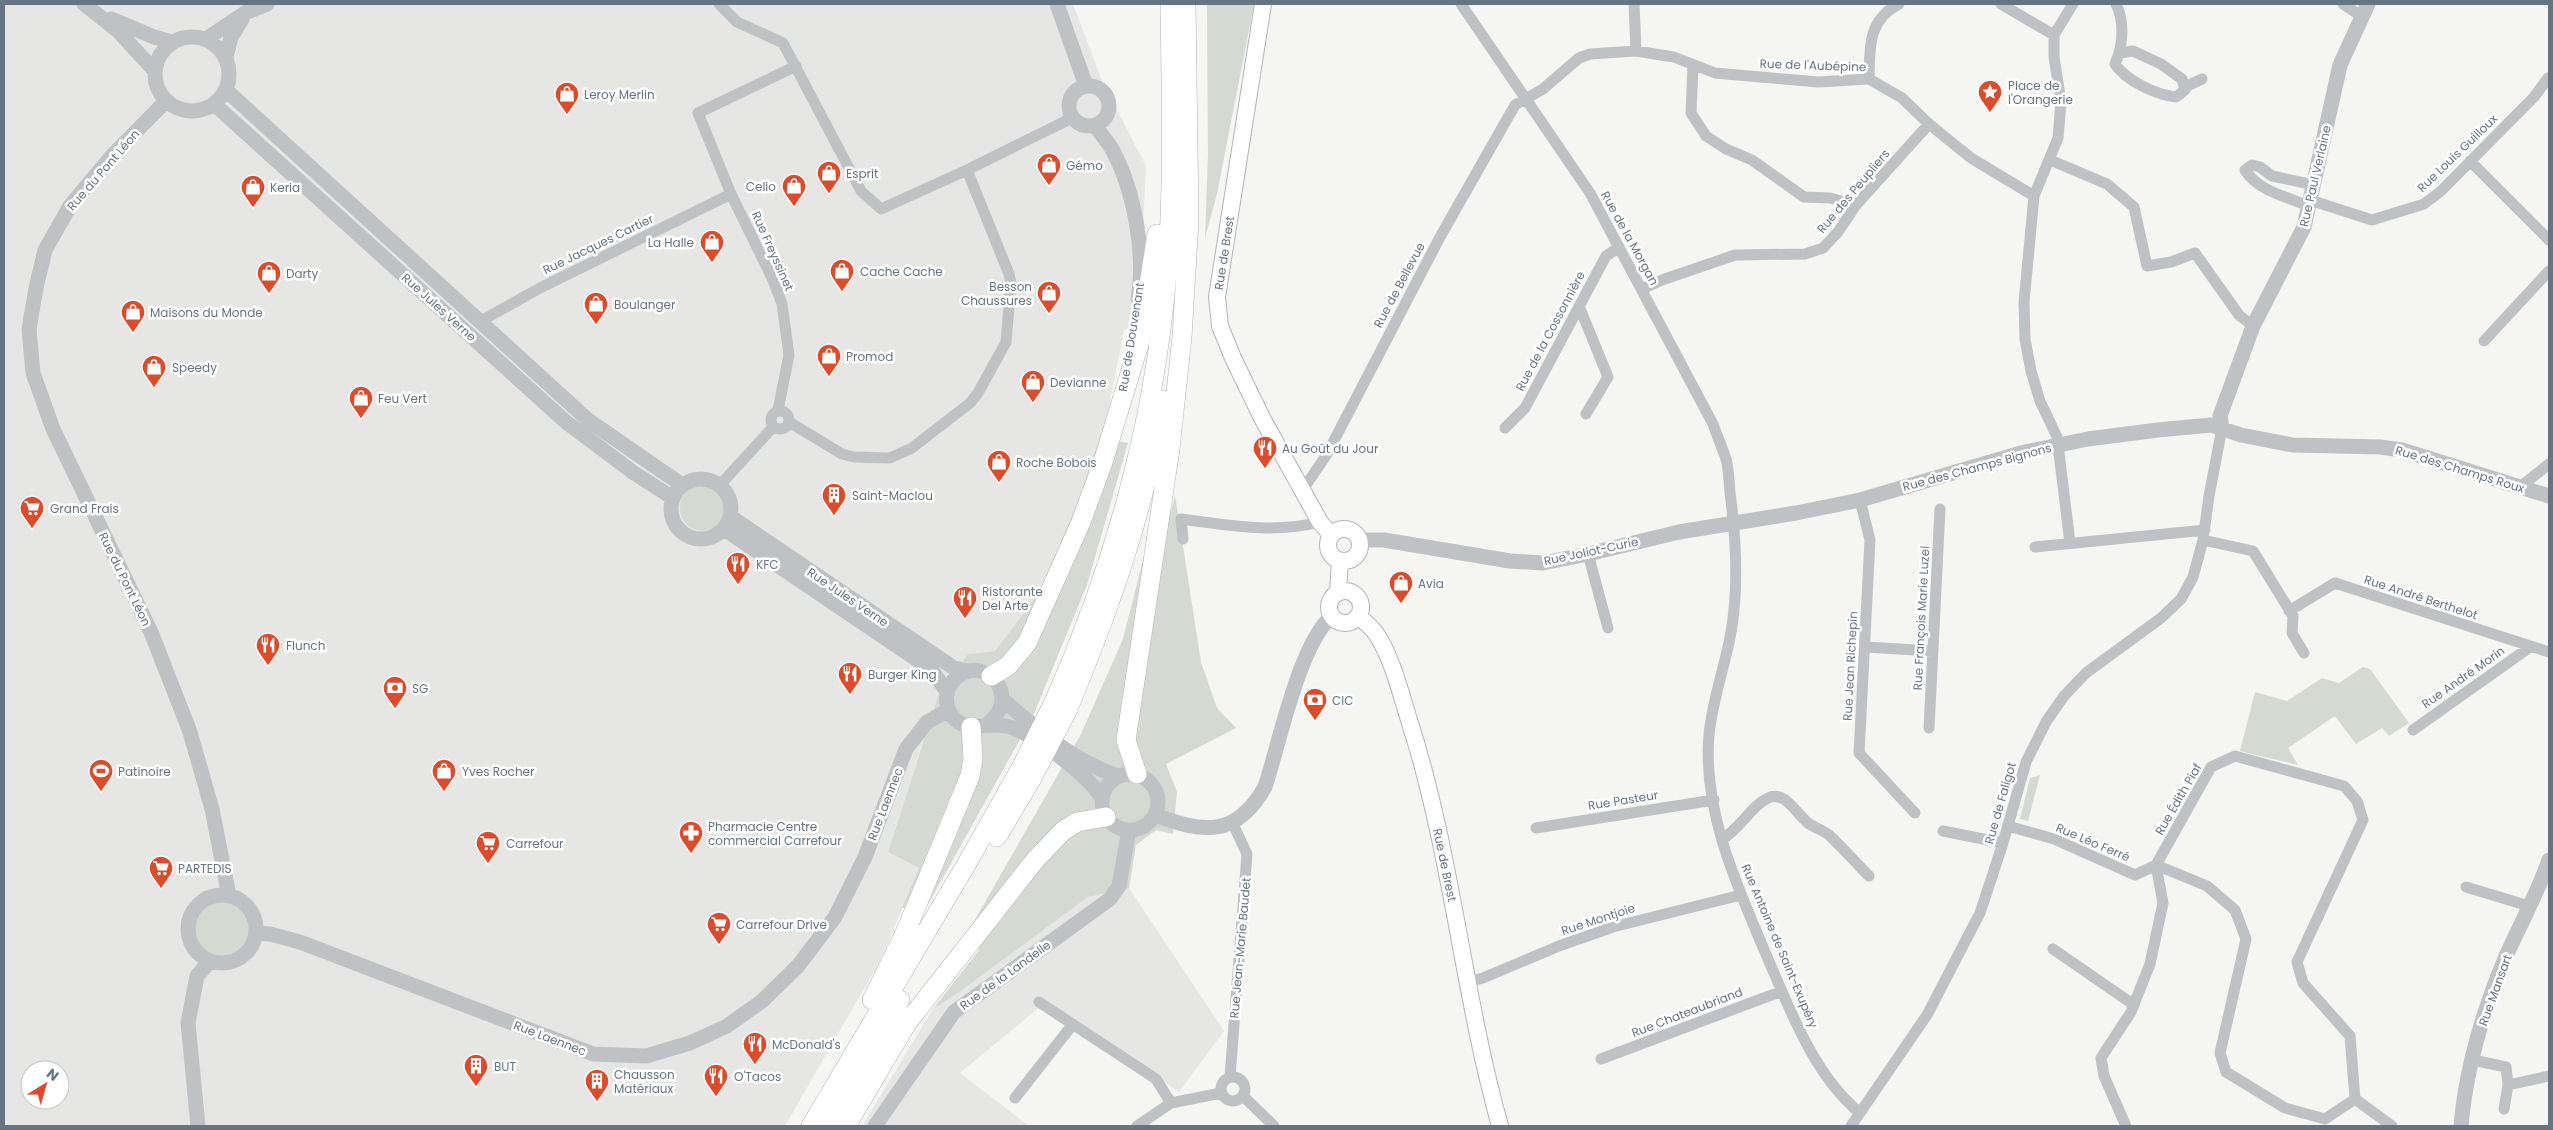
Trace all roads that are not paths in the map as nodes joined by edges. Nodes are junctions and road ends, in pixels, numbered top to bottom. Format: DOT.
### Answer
graph roads {
  1 [pos="84,4"];
  2 [pos="267,4"];
  3 [pos="719,4"];
  4 [pos="1057,4"];
  5 [pos="1170,4"];
  6 [pos="1186,4"];
  7 [pos="1263,4"];
  8 [pos="1461,4"];
  9 [pos="1634,4"];
  10 [pos="1900,4"];
  11 [pos="2001,4"];
  12 [pos="2073,4"];
  13 [pos="2116,4"];
  14 [pos="2343,4"];
  15 [pos="2365,10"];
  16 [pos="98,13"];
  17 [pos="245,13"];
  18 [pos="2054,35"];
  19 [pos="206,39"];
  20 [pos="172,42"];
  21 [pos="1636,51"];
  22 [pos="2120,53"];
  23 [pos="226,58"];
  24 [pos="1693,65"];
  25 [pos="796,66"];
  26 [pos="154,70"];
  27 [pos="2548,78"];
  28 [pos="1869,79"];
  29 [pos="2202,79"];
  30 [pos="1086,86"];
  31 [pos="2185,87"];
  32 [pos="226,90"];
  33 [pos="1172,93"];
  34 [pos="1526,97"];
  35 [pos="166,101"];
  36 [pos="214,104"];
  37 [pos="1072,118"];
  38 [pos="1928,124"];
  39 [pos="1095,126"];
  40 [pos="2050,160"];
  41 [pos="2470,161"];
  42 [pos="967,170"];
  43 [pos="2314,185"];
  44 [pos="731,194"];
  45 [pos="2034,196"];
  46 [pos="2310,203"];
  47 [pos="1856,205"];
  48 [pos="1189,221"];
  49 [pos="2549,240"];
  50 [pos="1619,247"];
  51 [pos="2549,271"];
  52 [pos="1642,289"];
  53 [pos="1579,306"];
  54 [pos="479,322"];
  55 [pos="2253,326"];
  56 [pos="2484,341"];
  57 [pos="1119,409"];
  58 [pos="778,410"];
  59 [pos="1586,414"];
  60 [pos="789,422"];
  61 [pos="773,426"];
  62 [pos="1505,428"];
  63 [pos="2222,428"];
  64 [pos="2056,446"];
  65 [pos="2549,464"];
  66 [pos="720,485"];
  67 [pos="2520,487"];
  68 [pos="677,491"];
  69 [pos="1302,491"];
  70 [pos="2549,496"];
  71 [pos="1860,500"];
  72 [pos="1732,506"];
  73 [pos="1940,509"];
  74 [pos="1320,522"];
  75 [pos="1733,522"];
  76 [pos="727,523"];
  77 [pos="1331,535"];
  78 [pos="2204,535"];
  79 [pos="1183,539"];
  80 [pos="1360,540"];
  81 [pos="2070,543"];
  82 [pos="2035,547"];
  83 [pos="1588,554"];
  84 [pos="1345,561"];
  85 [pos="1344,592"];
  86 [pos="2289,610"];
  87 [pos="1332,616"];
  88 [pos="1358,616"];
  89 [pos="1608,628"];
  90 [pos="2530,646"];
  91 [pos="1865,648"];
  92 [pos="1933,651"];
  93 [pos="2549,652"];
  94 [pos="2304,653"];
  95 [pos="968,671"];
  96 [pos="991,676"];
  97 [pos="947,692"];
  98 [pos="1003,700"];
  99 [pos="1061,706"];
  100 [pos="949,710"];
  101 [pos="980,725"];
  102 [pos="1928,728"];
  103 [pos="2413,730"];
  104 [pos="1027,773"];
  105 [pos="1137,774"];
  106 [pos="1118,776"];
  107 [pos="1102,798"];
  108 [pos="1714,800"];
  109 [pos="1915,813"];
  110 [pos="1155,815"];
  111 [pos="1106,816"];
  112 [pos="1232,822"];
  113 [pos="2008,826"];
  114 [pos="1536,828"];
  115 [pos="1129,830"];
  116 [pos="1943,831"];
  117 [pos="1722,839"];
  118 [pos="2003,843"];
  119 [pos="2549,860"];
  120 [pos="2156,865"];
  121 [pos="1869,876"];
  122 [pos="2466,887"];
  123 [pos="1741,895"];
  124 [pos="229,896"];
  125 [pos="2529,906"];
  126 [pos="256,933"];
  127 [pos="2054,949"];
  128 [pos="210,961"];
  129 [pos="1468,982"];
  130 [pos="1782,991"];
  131 [pos="1039,1002"];
  132 [pos="2134,1005"];
  133 [pos="1073,1024"];
  134 [pos="854,1052"];
  135 [pos="1601,1059"];
  136 [pos="2473,1060"];
  137 [pos="2549,1076"];
  138 [pos="1230,1077"];
  139 [pos="2508,1086"];
  140 [pos="1221,1093"];
  141 [pos="1243,1096"];
  142 [pos="1015,1098"];
  143 [pos="2355,1099"];
  144 [pos="1171,1103"];
  145 [pos="2504,1109"];
  146 [pos="1860,1113"];
  147 [pos="198,1126"];
  148 [pos="811,1126"];
  149 [pos="831,1126"];
  150 [pos="846,1126"];
  151 [pos="875,1126"];
  152 [pos="1137,1126"];
  153 [pos="1274,1126"];
  154 [pos="1500,1126"];
  155 [pos="1851,1126"];
  156 [pos="2126,1126"];
  157 [pos="2392,1126"];
  158 [pos="2461,1126"];
  1 -- 16 [label="street"];
  2 -- 17 [label="street"];
  3 -- 25 [label="street"];
  4 -- 30 [label="street"];
  5 -- 33 [label="highway"];
  6 -- 48 [label="highway"];
  7 -- 69 [label="main road, Rue de Brest"];
  8 -- 34 [label="street, Rue de la Morgan"];
  9 -- 21 [label="street"];
  10 -- 28 [label="street"];
  11 -- 18 [label="street"];
  12 -- 18 [label="street"];
  13 -- 22 [label="street"];
  14 -- 15 [label="street"];
  15 -- 43 [label="street, Rue Paul Verlaine"];
  16 -- 20 [label="street"];
  16 -- 26 [label="street"];
  17 -- 19 [label="street"];
  17 -- 23 [label="street"];
  18 -- 40 [label="street"];
  19 -- 20 [label="street"];
  19 -- 23 [label="street"];
  20 -- 26 [label="street"];
  21 -- 24 [label="street, Rue de l'Aubépine"];
  21 -- 34 [label="street, Rue de l'Aubépine"];
  22 -- 31 [label="street"];
  22 -- 31 [label="street"];
  23 -- 32 [label="street"];
  24 -- 28 [label="street, Rue de l'Aubépine"];
  24 -- 47 [label="street"];
  25 -- 42 [label="street"];
  25 -- 44 [label="street, Rue Freyssinet"];
  26 -- 35 [label="street"];
  27 -- 41 [label="street, Rue Louis Guilloux"];
  28 -- 38 [label="street, Rue de l'Aubépine"];
  29 -- 31 [label="street"];
  30 -- 37 [label="street"];
  30 -- 39 [label="street"];
  32 -- 36 [label="street"];
  32 -- 54 [label="street, Rue Jules Verne"];
  33 -- 57 [label="highway"];
  33 -- 99 [label="highway"];
  34 -- 50 [label="street, Rue de la Morgan"];
  34 -- 69 [label="street, Rue de Bellevue"];
  35 -- 36 [label="street"];
  35 -- 124 [label="street, Rue du Pont Léon"];
  36 -- 68 [label="street, Rue Jules Verne"];
  37 -- 39 [label="street"];
  37 -- 42 [label="street"];
  38 -- 45 [label="street, Rue de l'Aubépine"];
  38 -- 47 [label="street, Rue des Peupliers"];
  39 -- 57 [label="street, Rue de Douvenant"];
  40 -- 45 [label="street"];
  40 -- 55 [label="street"];
  41 -- 46 [label="street, Rue Louis Guilloux"];
  41 -- 49 [label="street"];
  42 -- 60 [label="street"];
  43 -- 46 [label="street, Rue Paul Verlaine"];
  43 -- 46 [label="street, Rue Louis Guilloux"];
  44 -- 54 [label="street, Rue Jacques Cartier"];
  44 -- 58 [label="street, Rue Freyssinet"];
  45 -- 64 [label="street"];
  46 -- 55 [label="street, Rue Paul Verlaine"];
  47 -- 52 [label="street, Rue des Peupliers"];
  48 -- 99 [label="highway"];
  48 -- 105 [label="highway"];
  50 -- 52 [label="street, Rue de la Morgan"];
  50 -- 53 [label="street, Rue de la Cossonnière"];
  51 -- 56 [label="street"];
  52 -- 72 [label="street, Rue de la Morgan"];
  53 -- 59 [label="street"];
  53 -- 62 [label="street, Rue de la Cossonnière"];
  54 -- 68 [label="street, Rue Jules Verne"];
  55 -- 63 [label="street, Rue Paul Verlaine"];
  57 -- 96 [label="highway"];
  58 -- 60 [label="street"];
  58 -- 61 [label="street"];
  60 -- 61 [label="street"];
  61 -- 66 [label="street"];
  63 -- 64 [label="street, Rue des Champs Bignons"];
  63 -- 67 [label="street, Rue des Champs Roux"];
  63 -- 78 [label="street, Rue de Faligot"];
  64 -- 71 [label="street, Rue des Champs Bignons"];
  64 -- 81 [label="street"];
  65 -- 67 [label="street"];
  66 -- 68 [label="street"];
  66 -- 76 [label="street"];
  67 -- 70 [label="street, Rue des Champs Roux"];
  68 -- 76 [label="street"];
  69 -- 74 [label="main road, Rue de Brest"];
  71 -- 75 [label="street, Rue des Champs Bignons"];
  71 -- 91 [label="street, Rue Jean Richepin"];
  72 -- 75 [label="street, Rue Antoine de Saint-Exupéry"];
  73 -- 92 [label="street, Rue François Marie Luzel"];
  74 -- 77 [label="main road, Rue de Brest"];
  74 -- 79 [label="street"];
  75 -- 83 [label="street, Rue Joliot-Curie"];
  75 -- 108 [label="street, Rue Antoine de Saint-Exupéry"];
  76 -- 95 [label="street, Rue Jules Verne"];
  76 -- 97 [label="street, Rue Jules Verne"];
  77 -- 80 [label="main road"];
  77 -- 84 [label="main road"];
  78 -- 81 [label="street"];
  78 -- 86 [label="street"];
  78 -- 113 [label="street, Rue de Faligot"];
  80 -- 83 [label="street, Rue Joliot-Curie"];
  80 -- 84 [label="main road"];
  81 -- 82 [label="street"];
  83 -- 89 [label="street"];
  84 -- 85 [label="main road"];
  85 -- 87 [label="main road"];
  85 -- 88 [label="main road"];
  86 -- 90 [label="street, Rue André Berthelot"];
  86 -- 94 [label="street"];
  87 -- 88 [label="main road"];
  87 -- 112 [label="street"];
  88 -- 129 [label="main road, Rue de Brest"];
  90 -- 93 [label="street, Rue André Berthelot"];
  90 -- 103 [label="street, Rue André Morin"];
  91 -- 92 [label="street"];
  91 -- 109 [label="street, Rue Jean Richepin"];
  92 -- 102 [label="street, Rue François Marie Luzel"];
  95 -- 96 [label="street"];
  95 -- 97 [label="street"];
  96 -- 98 [label="street"];
  97 -- 100 [label="street"];
  98 -- 101 [label="street"];
  98 -- 106 [label="street"];
  99 -- 104 [label="highway, bridge"];
  100 -- 101 [label="street"];
  100 -- 126 [label="street, Rue Laennec"];
  101 -- 107 [label="street"];
  101 -- 134 [label="highway"];
  104 -- 134 [label="highway"];
  104 -- 149 [label="highway"];
  105 -- 106 [label="street"];
  105 -- 110 [label="street"];
  106 -- 107 [label="street"];
  107 -- 111 [label="street"];
  108 -- 114 [label="street, Rue Pasteur"];
  108 -- 117 [label="street, Rue Antoine de Saint-Exupéry"];
  110 -- 112 [label="street"];
  110 -- 115 [label="street"];
  111 -- 115 [label="street"];
  111 -- 150 [label="highway"];
  112 -- 138 [label="street, Rue Jean-Marie Baudet"];
  113 -- 118 [label="street, Rue de Faligot"];
  113 -- 120 [label="street, Rue Léo Ferré"];
  115 -- 151 [label="street, Rue de la Landelle"];
  116 -- 118 [label="street"];
  117 -- 121 [label="street"];
  117 -- 123 [label="street, Rue Antoine de Saint-Exupéry"];
  118 -- 146 [label="street, Rue de Faligot"];
  119 -- 125 [label="street, Rue Mansart"];
  120 -- 132 [label="street"];
  120 -- 143 [label="street"];
  120 -- 143 [label="street, Rue Édith Piaf"];
  122 -- 125 [label="street"];
  123 -- 129 [label="street, Rue Montjoie"];
  123 -- 130 [label="street, Rue Antoine de Saint-Exupéry"];
  124 -- 126 [label="street"];
  124 -- 128 [label="street"];
  125 -- 136 [label="street, Rue Mansart"];
  126 -- 128 [label="street"];
  127 -- 132 [label="street"];
  128 -- 147 [label="street"];
  129 -- 154 [label="main road, Rue de Brest"];
  130 -- 135 [label="street, Rue Chateaubriand"];
  130 -- 146 [label="street, Rue Antoine de Saint-Exupéry"];
  131 -- 133 [label="street"];
  132 -- 156 [label="street"];
  133 -- 142 [label="street"];
  133 -- 144 [label="street"];
  134 -- 148 [label="highway"];
  136 -- 139 [label="street"];
  136 -- 158 [label="street, Rue Mansart"];
  137 -- 139 [label="street"];
  138 -- 140 [label="street"];
  138 -- 141 [label="street"];
  139 -- 145 [label="street"];
  140 -- 141 [label="street"];
  140 -- 144 [label="street"];
  141 -- 153 [label="street"];
  143 -- 157 [label="street"];
  144 -- 152 [label="street"];
  146 -- 155 [label="street, Rue de Faligot"];
}
